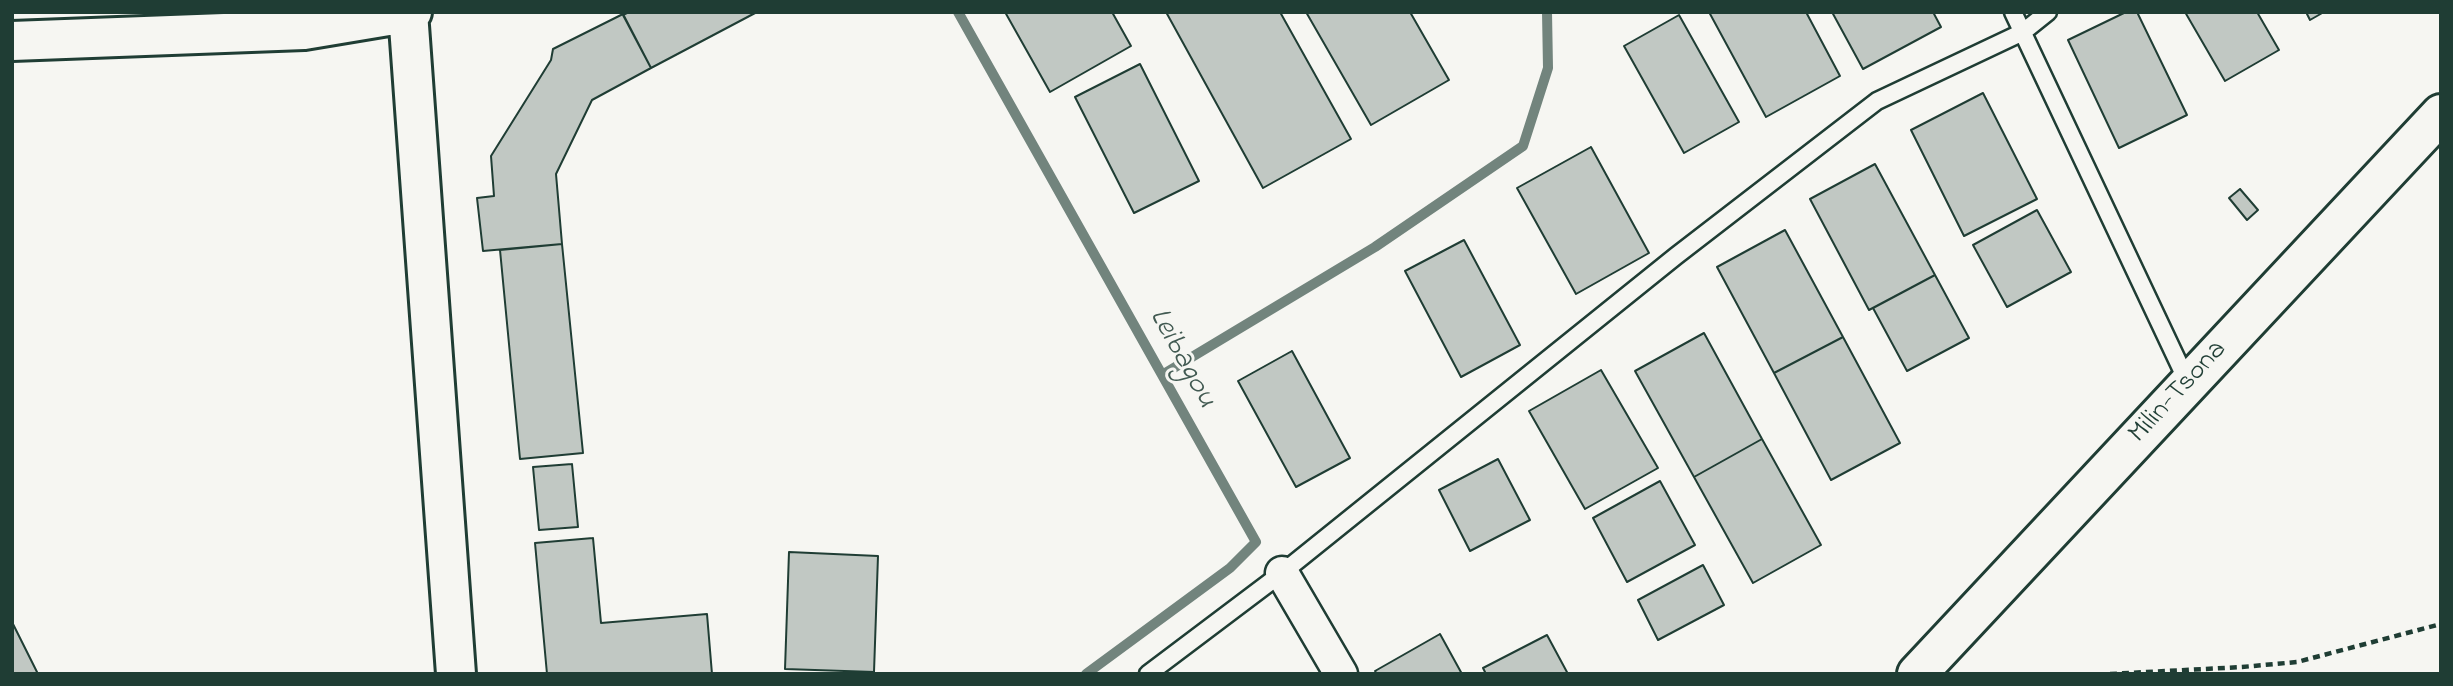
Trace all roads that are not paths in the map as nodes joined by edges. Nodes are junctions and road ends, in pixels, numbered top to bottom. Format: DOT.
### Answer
graph roads {
  1 [pos="2013,12"];
  2 [pos="2048,12"];
  3 [pos="409,13"];
  4 [pos="2023,32"];
  5 [pos="12,41"];
  6 [pos="2441,114"];
  7 [pos="2188,383"];
  8 [pos="1282,573"];
  9 [pos="456,674"];
  10 [pos="1147,674"];
  11 [pos="1341,674"];
  12 [pos="1917,674"];
  1 -- 4 [label="lane"];
  2 -- 4 [label="lane"];
  3 -- 5 [label="main road"];
  3 -- 9 [label="main road"];
  4 -- 7 [label="lane"];
  4 -- 8 [label="lane"];
  6 -- 7 [label="main road, Milin-Tsona"];
  7 -- 12 [label="main road, Milin-Tsona"];
  8 -- 10 [label="lane"];
  8 -- 11 [label="street"];
}
